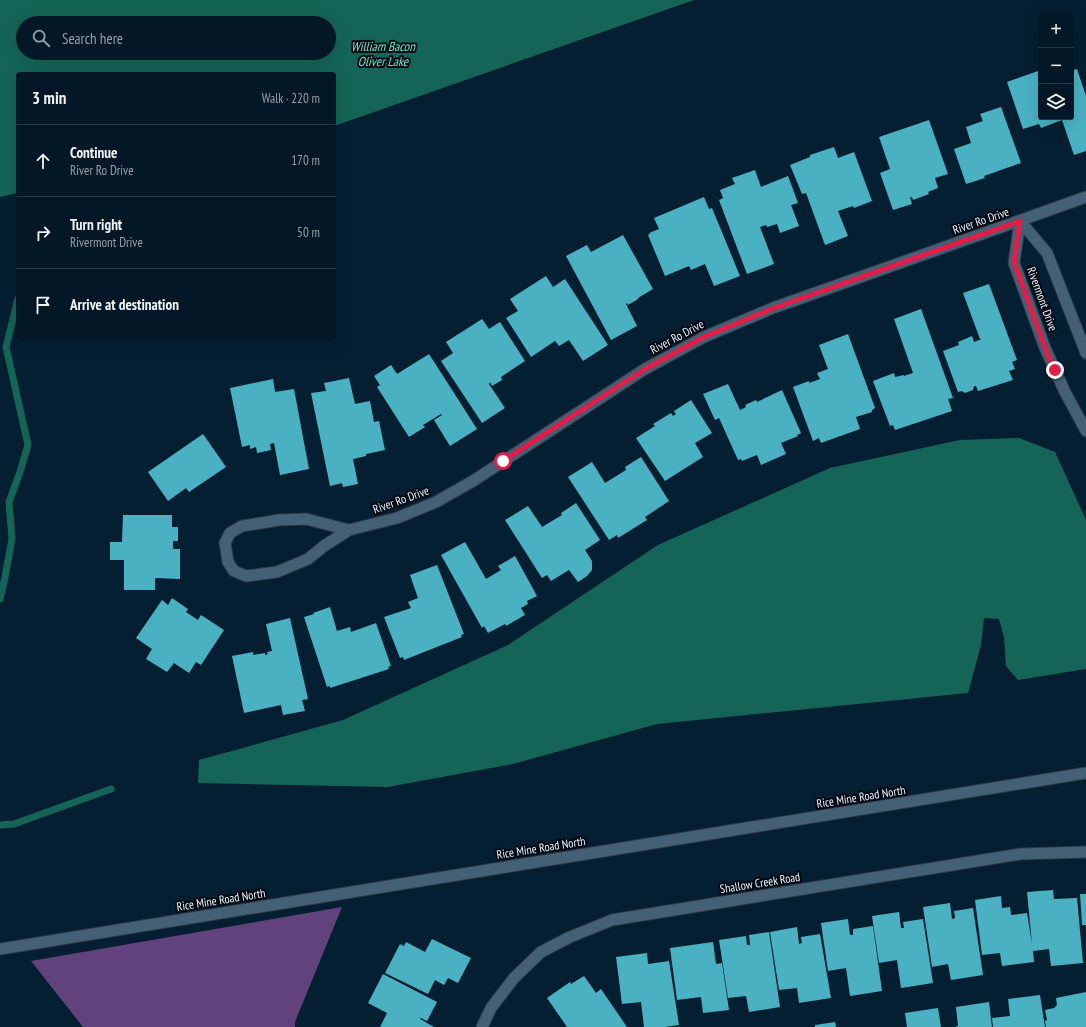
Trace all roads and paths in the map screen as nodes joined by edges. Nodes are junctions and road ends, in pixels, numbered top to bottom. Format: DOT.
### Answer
graph roads {
  1 [pos="1086,197"];
  2 [pos="1020,221"];
  3 [pos="1086,354"];
  4 [pos="1086,431"];
  5 [pos="349,530"];
  6 [pos="1086,773"];
  7 [pos="1086,852"];
  8 [pos="0,949"];
  9 [pos="482,1027"];
  1 -- 2 [label="street, River Ro Drive"];
  2 -- 3 [label="street, Rivermont Drive"];
  2 -- 4 [label="street, Rivermont Drive"];
  2 -- 5 [label="street, River Ro Drive"];
  5 -- 5 [label="street"];
  6 -- 8 [label="street, Rice Mine Road North"];
  7 -- 9 [label="street, Shallow Creek Road"];
}
